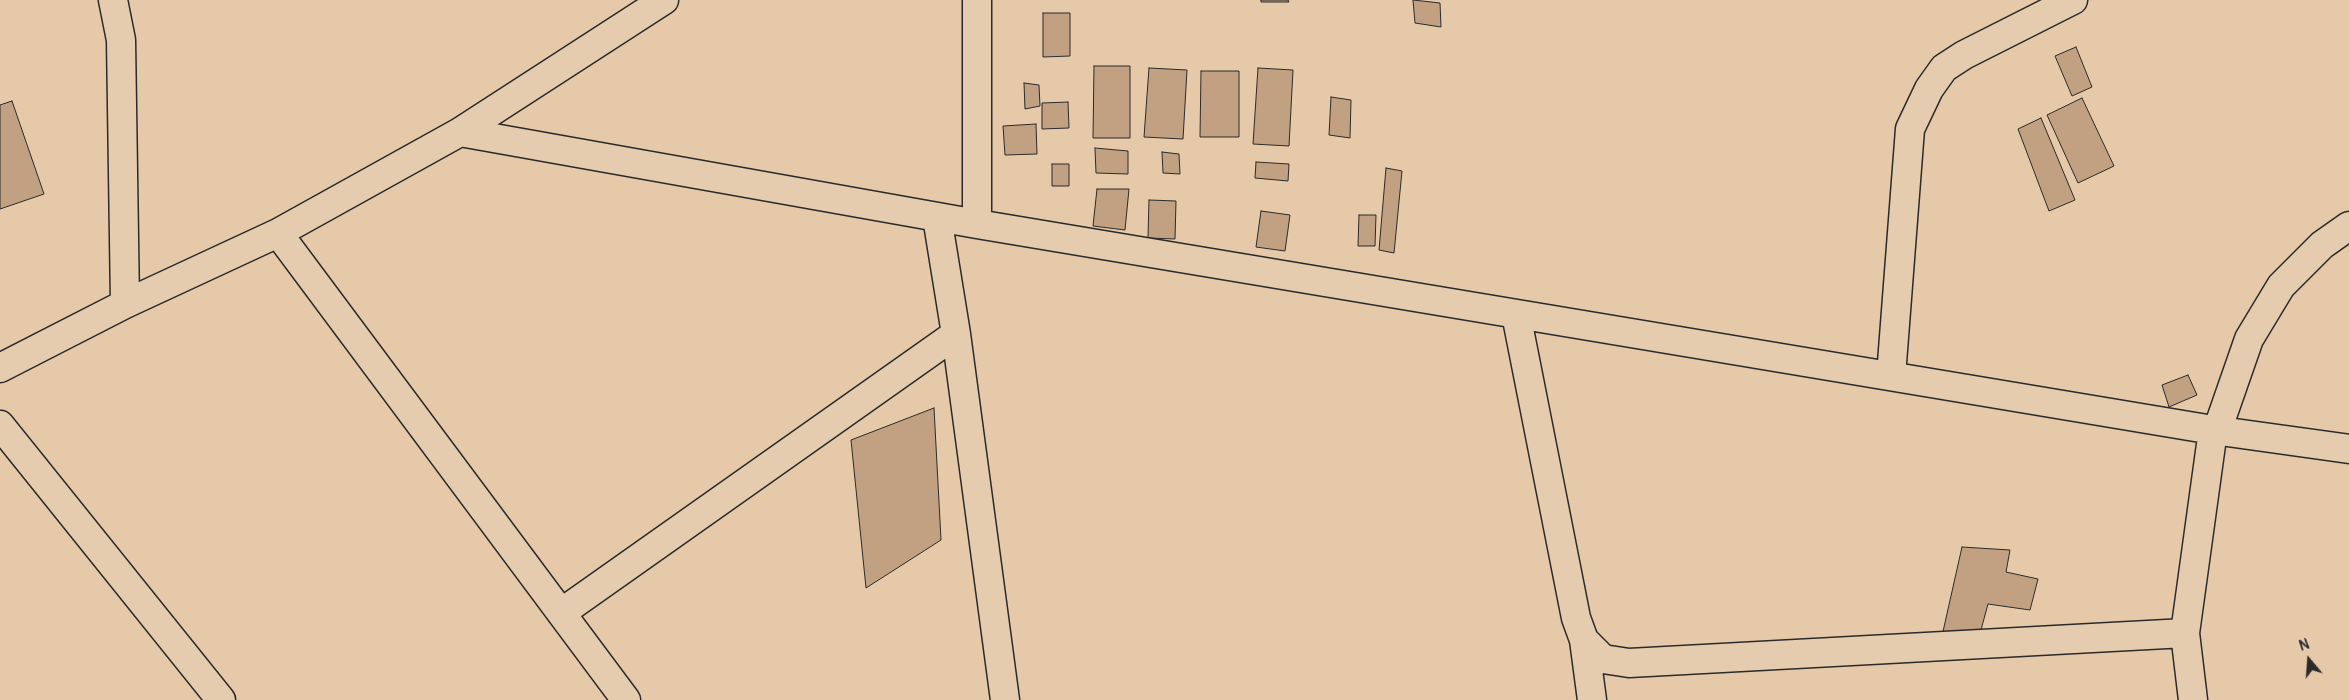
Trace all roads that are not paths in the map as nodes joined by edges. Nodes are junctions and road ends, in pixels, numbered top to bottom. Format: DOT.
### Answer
graph roads {
  1 [pos="113,0"];
  2 [pos="664,0"];
  3 [pos="977,0"];
  4 [pos="2073,0"];
  5 [pos="460,132"];
  6 [pos="937,217"];
  7 [pos="978,224"];
  8 [pos="2349,226"];
  9 [pos="278,233"];
  10 [pos="126,304"];
  11 [pos="1516,314"];
  12 [pos="956,334"];
  13 [pos="0,368"];
  14 [pos="1891,376"];
  15 [pos="0,426"];
  16 [pos="2215,431"];
  17 [pos="2349,449"];
  18 [pos="561,613"];
  19 [pos="2185,633"];
  20 [pos="1584,640"];
  21 [pos="221,700"];
  22 [pos="626,700"];
  23 [pos="1006,700"];
  24 [pos="1592,700"];
  25 [pos="2193,700"];
  1 -- 10 [label="street"];
  2 -- 5 [label="street"];
  3 -- 7 [label="street"];
  4 -- 14 [label="street"];
  5 -- 6 [label="street"];
  5 -- 9 [label="street"];
  6 -- 7 [label="street"];
  6 -- 12 [label="street"];
  7 -- 11 [label="street"];
  8 -- 16 [label="street"];
  9 -- 10 [label="street"];
  9 -- 18 [label="street"];
  10 -- 13 [label="street"];
  11 -- 14 [label="street"];
  11 -- 20 [label="street"];
  12 -- 18 [label="street"];
  12 -- 23 [label="street"];
  14 -- 16 [label="street"];
  15 -- 21 [label="street"];
  16 -- 17 [label="street"];
  16 -- 19 [label="street"];
  18 -- 22 [label="street"];
  19 -- 20 [label="street"];
  19 -- 25 [label="street"];
  20 -- 24 [label="street"];
}
